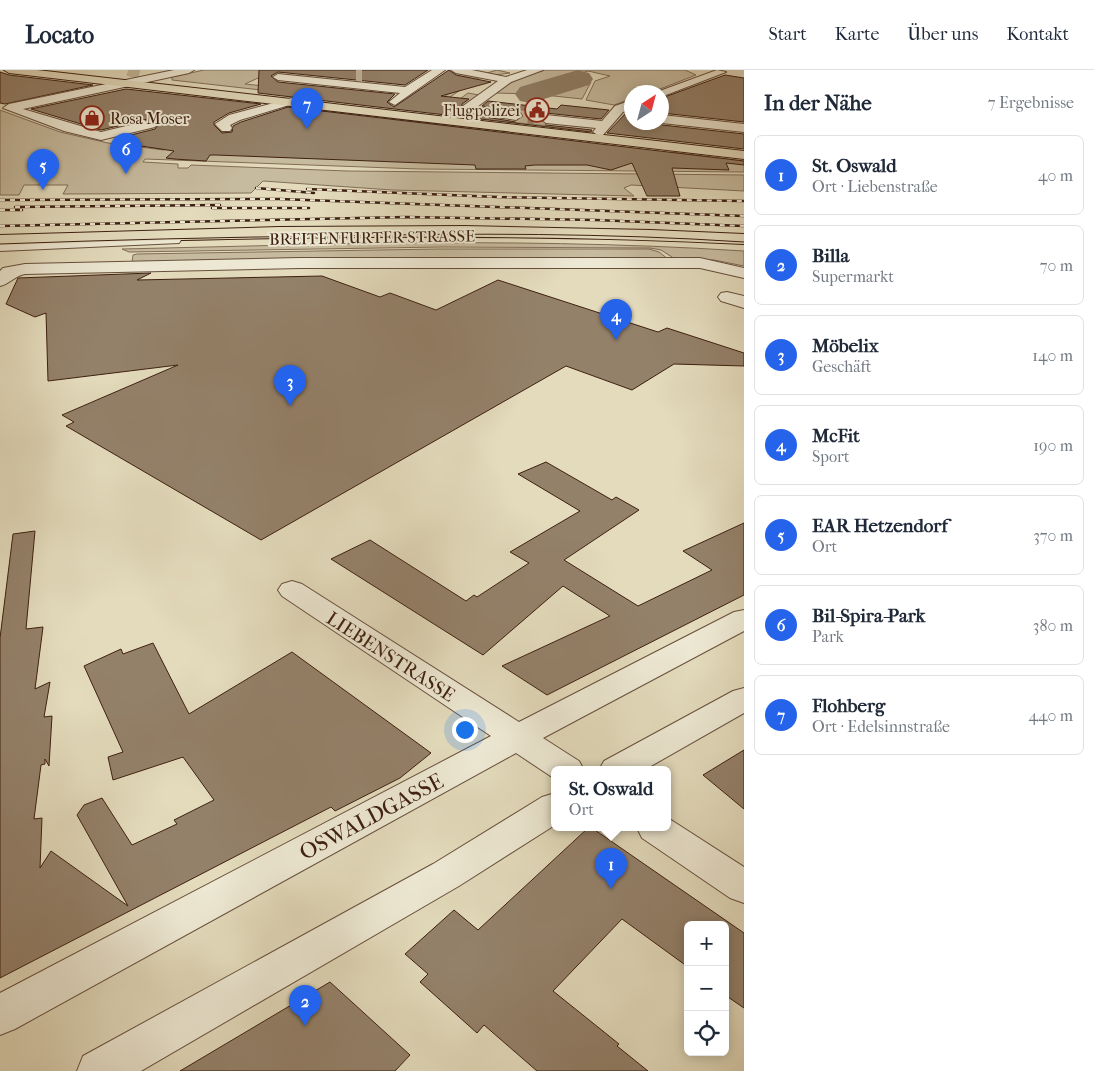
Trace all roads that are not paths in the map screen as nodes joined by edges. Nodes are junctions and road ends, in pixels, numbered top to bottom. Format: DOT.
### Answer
graph roads {
  1 [pos="9,70"];
  2 [pos="53,70"];
  3 [pos="104,70"];
  4 [pos="189,70"];
  5 [pos="431,70"];
  6 [pos="438,70"];
  7 [pos="456,70"];
  8 [pos="538,70"];
  9 [pos="338,71"];
  10 [pos="721,72"];
  11 [pos="282,73"];
  12 [pos="84,74"];
  13 [pos="363,75"];
  14 [pos="404,78"];
  15 [pos="136,79"];
  16 [pos="422,80"];
  17 [pos="507,80"];
  18 [pos="265,83"];
  19 [pos="669,90"];
  20 [pos="410,91"];
  21 [pos="88,98"];
  22 [pos="292,101"];
  23 [pos="624,106"];
  24 [pos="385,108"];
  25 [pos="11,109"];
  26 [pos="250,114"];
  27 [pos="614,114"];
  28 [pos="624,115"];
  29 [pos="516,116"];
  30 [pos="266,119"];
  31 [pos="546,119"];
  32 [pos="669,120"];
  33 [pos="151,124"];
  34 [pos="226,128"];
  35 [pos="602,128"];
  36 [pos="744,128"];
  37 [pos="744,148"];
  38 [pos="744,155"];
  39 [pos="744,239"];
  40 [pos="0,240"];
  41 [pos="744,244"];
  42 [pos="0,246"];
  43 [pos="744,248"];
  44 [pos="0,251"];
  45 [pos="744,273"];
  46 [pos="0,281"];
  47 [pos="292,590"];
  48 [pos="744,619"];
  49 [pos="744,699"];
  50 [pos="516,738"];
  51 [pos="561,766"];
  52 [pos="623,766"];
  53 [pos="551,809"];
  54 [pos="660,831"];
  55 [pos="744,887"];
  56 [pos="0,1015"];
  57 [pos="99,1071"];
  1 -- 15 [label="main road"];
  2 -- 12 [label="main road"];
  3 -- 12 [label="street"];
  4 -- 15 [label="street"];
  5 -- 6 [label="street"];
  6 -- 16 [label="street"];
  7 -- 17 [label="street"];
  8 -- 17 [label="street"];
  9 -- 13 [label="street"];
  10 -- 19 [label="street"];
  11 -- 18 [label="street"];
  11 -- 20 [label="street"];
  12 -- 15 [label="main road"];
  14 -- 16 [label="street"];
  15 -- 22 [label="main road"];
  15 -- 24 [label="main road"];
  15 -- 25 [label="street"];
  16 -- 20 [label="street"];
  17 -- 29 [label="street"];
  20 -- 24 [label="street"];
  21 -- 25 [label="street"];
  22 -- 26 [label="street"];
  22 -- 38 [label="main road"];
  23 -- 27 [label="street"];
  24 -- 35 [label="main road"];
  25 -- 33 [label="street"];
  26 -- 30 [label="street"];
  26 -- 34 [label="street"];
  27 -- 28 [label="street"];
  27 -- 35 [label="street"];
  31 -- 35 [label="street"];
  32 -- 36 [label="street"];
  35 -- 37 [label="main road"];
  39 -- 40 [label="main road, BREITENFURTER STRASSE"];
  41 -- 42 [label="street, BREITENFURTER STRASSE"];
  43 -- 44 [label="main road, BREITENFURTER STRASSE"];
  45 -- 46 [label="street, BREITENFURTER STRASSE"];
  47 -- 50 [label="street, LIEBENSTRASSE"];
  48 -- 50 [label="street, OSWALDGASSE"];
  49 -- 52 [label="street"];
  50 -- 51 [label="street, LIEBENSTRASSE"];
  50 -- 56 [label="street, OSWALDGASSE"];
  53 -- 57 [label="street"];
  54 -- 55 [label="street"];
}
